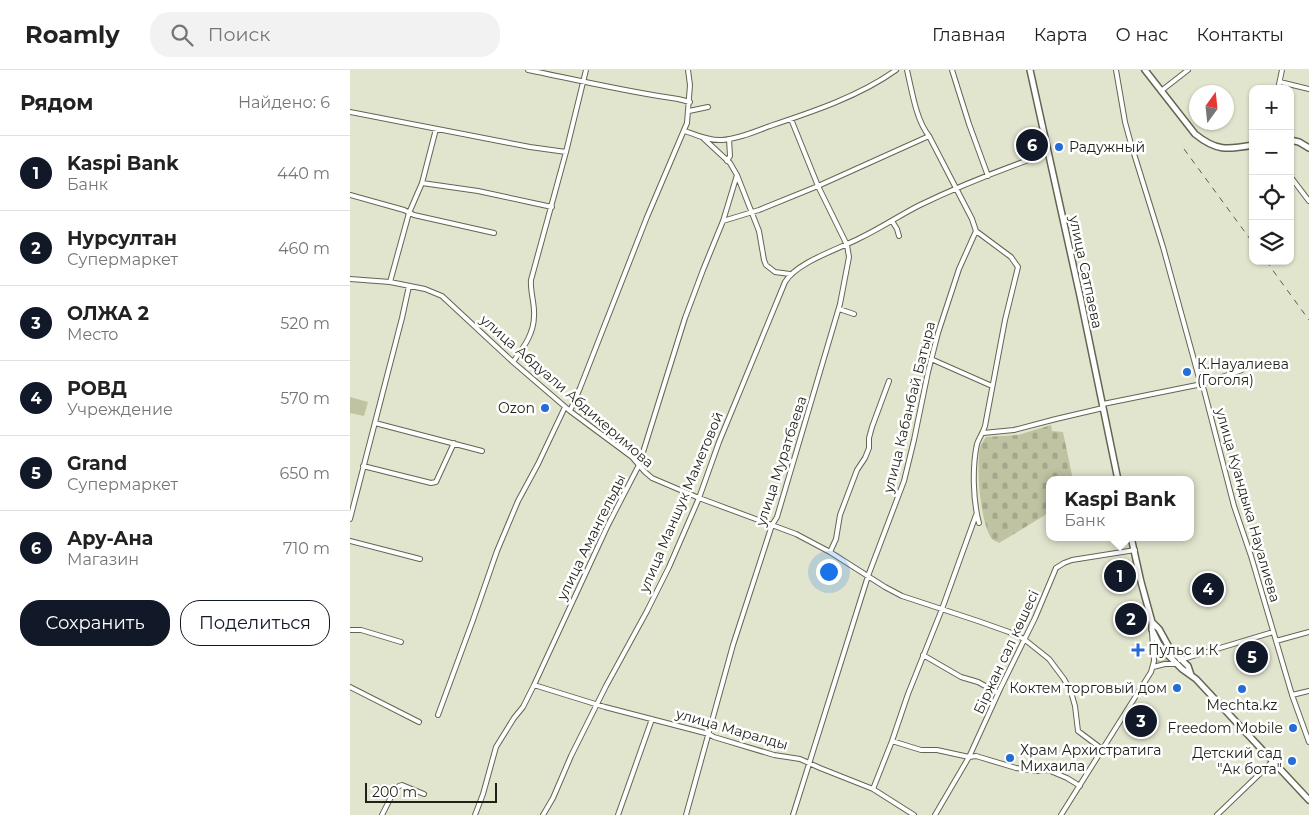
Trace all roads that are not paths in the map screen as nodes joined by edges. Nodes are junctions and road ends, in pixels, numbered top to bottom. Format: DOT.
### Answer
graph roads {
  1 [pos="528,70"];
  2 [pos="586,70"];
  3 [pos="688,70"];
  4 [pos="896,70"];
  5 [pos="907,70"];
  6 [pos="952,70"];
  7 [pos="1030,70"];
  8 [pos="1116,70"];
  9 [pos="1145,70"];
  10 [pos="1188,70"];
  11 [pos="1282,70"];
  12 [pos="584,81"];
  13 [pos="1280,82"];
  14 [pos="1279,85"];
  15 [pos="1309,89"];
  16 [pos="1161,91"];
  17 [pos="690,102"];
  18 [pos="708,107"];
  19 [pos="688,111"];
  20 [pos="350,112"];
  21 [pos="791,119"];
  22 [pos="436,129"];
  23 [pos="685,131"];
  24 [pos="929,136"];
  25 [pos="702,137"];
  26 [pos="729,139"];
  27 [pos="1294,141"];
  28 [pos="1249,146"];
  29 [pos="1309,148"];
  30 [pos="566,152"];
  31 [pos="1048,153"];
  32 [pos="727,161"];
  33 [pos="737,175"];
  34 [pos="988,176"];
  35 [pos="1294,181"];
  36 [pos="422,182"];
  37 [pos="818,186"];
  38 [pos="956,189"];
  39 [pos="350,195"];
  40 [pos="1309,201"];
  41 [pos="552,207"];
  42 [pos="752,212"];
  43 [pos="409,213"];
  44 [pos="723,221"];
  45 [pos="892,221"];
  46 [pos="976,231"];
  47 [pos="494,234"];
  48 [pos="899,236"];
  49 [pos="847,245"];
  50 [pos="790,274"];
  51 [pos="350,280"];
  52 [pos="390,282"];
  53 [pos="409,286"];
  54 [pos="839,309"];
  55 [pos="854,314"];
  56 [pos="931,359"];
  57 [pos="513,362"];
  58 [pos="1242,370"];
  59 [pos="889,381"];
  60 [pos="1202,384"];
  61 [pos="992,386"];
  62 [pos="1103,406"];
  63 [pos="565,407"];
  64 [pos="570,411"];
  65 [pos="375,423"];
  66 [pos="983,433"];
  67 [pos="454,443"];
  68 [pos="482,451"];
  69 [pos="638,465"];
  70 [pos="363,466"];
  71 [pos="1117,476"];
  72 [pos="699,498"];
  73 [pos="977,513"];
  74 [pos="350,519"];
  75 [pos="979,523"];
  76 [pos="772,525"];
  77 [pos="350,541"];
  78 [pos="1132,541"];
  79 [pos="1135,550"];
  80 [pos="830,552"];
  81 [pos="420,559"];
  82 [pos="868,576"];
  83 [pos="942,609"];
  84 [pos="1152,622"];
  85 [pos="350,630"];
  86 [pos="1152,630"];
  87 [pos="1273,632"];
  88 [pos="1309,632"];
  89 [pos="1024,640"];
  90 [pos="1276,641"];
  91 [pos="402,642"];
  92 [pos="923,656"];
  93 [pos="1178,662"];
  94 [pos="1153,667"];
  95 [pos="534,685"];
  96 [pos="350,687"];
  97 [pos="1309,691"];
  98 [pos="998,693"];
  99 [pos="1292,695"];
  100 [pos="597,704"];
  101 [pos="438,715"];
  102 [pos="652,719"];
  103 [pos="419,722"];
  104 [pos="709,734"];
  105 [pos="892,741"];
  106 [pos="1309,742"];
  107 [pos="1102,749"];
  108 [pos="969,757"];
  109 [pos="1273,760"];
  110 [pos="809,762"];
  111 [pos="1080,786"];
  112 [pos="873,789"];
  113 [pos="424,794"];
  114 [pos="1309,800"];
  115 [pos="382,815"];
  116 [pos="475,815"];
  117 [pos="543,815"];
  118 [pos="618,815"];
  119 [pos="686,815"];
  120 [pos="793,815"];
  121 [pos="914,815"];
  122 [pos="935,815"];
  123 [pos="1061,815"];
  124 [pos="1217,815"];
  1 -- 12 [label="street"];
  2 -- 12 [label="street"];
  3 -- 17 [label="street"];
  4 -- 21 [label="street"];
  5 -- 24 [label="street"];
  6 -- 34 [label="street"];
  7 -- 31 [label="street, улица Сатпаева"];
  8 -- 60 [label="street, улица Куандыка Науалиева"];
  9 -- 16 [label="street"];
  10 -- 16 [label="street"];
  11 -- 13 [label="street"];
  12 -- 17 [label="street"];
  12 -- 30 [label="street"];
  13 -- 14 [label="street"];
  13 -- 15 [label="street"];
  16 -- 28 [label="street"];
  17 -- 19 [label="street"];
  18 -- 19 [label="street"];
  19 -- 23 [label="street"];
  20 -- 22 [label="street"];
  21 -- 26 [label="street"];
  21 -- 37 [label="street, улица Муратбаева"];
  22 -- 30 [label="street"];
  22 -- 36 [label="street"];
  23 -- 25 [label="street"];
  23 -- 64 [label="street"];
  24 -- 37 [label="street"];
  24 -- 38 [label="street"];
  25 -- 26 [label="street"];
  25 -- 32 [label="street"];
  26 -- 32 [label="street"];
  27 -- 29 [label="street"];
  30 -- 41 [label="street"];
  31 -- 34 [label="street"];
  31 -- 62 [label="street, улица Сатпаева"];
  32 -- 33 [label="street"];
  33 -- 42 [label="street"];
  33 -- 44 [label="street, улица Амангельды"];
  34 -- 38 [label="street"];
  35 -- 40 [label="street"];
  36 -- 41 [label="street"];
  36 -- 43 [label="street"];
  37 -- 42 [label="street"];
  37 -- 49 [label="street, улица Муратбаева"];
  38 -- 45 [label="street"];
  38 -- 46 [label="street"];
  39 -- 43 [label="street"];
  41 -- 57 [label="street"];
  42 -- 44 [label="street"];
  42 -- 50 [label="street"];
  43 -- 47 [label="street"];
  43 -- 52 [label="street"];
  44 -- 69 [label="street, улица Амангельды"];
  45 -- 48 [label="street"];
  45 -- 49 [label="street"];
  46 -- 56 [label="street, улица Кабанбай Батыра"];
  46 -- 61 [label="street"];
  49 -- 50 [label="street"];
  49 -- 54 [label="street, улица Муратбаева"];
  50 -- 72 [label="street, улица Маншук Маметовой"];
  51 -- 52 [label="street, улица Абдуали Абдикеримова"];
  52 -- 53 [label="street, улица Абдуали Абдикеримова"];
  53 -- 57 [label="street, улица Абдуали Абдикеримова"];
  53 -- 65 [label="street"];
  54 -- 55 [label="street"];
  54 -- 76 [label="street, улица Муратбаева"];
  56 -- 61 [label="street"];
  56 -- 82 [label="street, улица Кабанбай Батыра"];
  57 -- 63 [label="street, улица Абдуали Абдикеримова"];
  58 -- 60 [label="street"];
  59 -- 80 [label="street"];
  60 -- 62 [label="street"];
  60 -- 87 [label="street, улица Куандыка Науалиева"];
  61 -- 66 [label="street"];
  62 -- 66 [label="street"];
  62 -- 71 [label="street, улица Сатпаева"];
  63 -- 64 [label="street, улица Абдуали Абдикеримова"];
  63 -- 101 [label="street"];
  64 -- 69 [label="street, улица Абдуали Абдикеримова"];
  65 -- 67 [label="street"];
  65 -- 70 [label="street"];
  66 -- 73 [label="street"];
  67 -- 68 [label="street"];
  67 -- 70 [label="street"];
  69 -- 72 [label="street, улица Абдуали Абдикеримова"];
  69 -- 95 [label="street, улица Амангельды"];
  70 -- 74 [label="street"];
  72 -- 76 [label="street, улица Абдуали Абдикеримова"];
  72 -- 100 [label="street, улица Маншук Маметовой"];
  73 -- 75 [label="street"];
  73 -- 83 [label="street"];
  76 -- 80 [label="street, улица Абдуали Абдикеримова"];
  76 -- 104 [label="street, улица Муратбаева"];
  77 -- 81 [label="street"];
  78 -- 79 [label="street"];
  79 -- 84 [label="street"];
  79 -- 89 [label="street, Біржан сал көшесі"];
  80 -- 82 [label="street, улица Абдуали Абдикеримова"];
  82 -- 83 [label="street, улица Абдуали Абдикеримова"];
  82 -- 110 [label="street, улица Кабанбай Батыра"];
  83 -- 89 [label="street, улица Абдуали Абдикеримова"];
  83 -- 92 [label="street"];
  84 -- 86 [label="street"];
  84 -- 93 [label="street"];
  85 -- 91 [label="street"];
  86 -- 93 [label="street"];
  86 -- 94 [label="street"];
  87 -- 90 [label="street, улица Куандыка Науалиева"];
  87 -- 93 [label="street"];
  88 -- 90 [label="street"];
  89 -- 98 [label="street, Біржан сал көшесі"];
  89 -- 107 [label="street, улица Абдуали Абдикеримова"];
  90 -- 99 [label="street, улица Куандыка Науалиева"];
  92 -- 98 [label="street"];
  92 -- 105 [label="street"];
  93 -- 94 [label="street"];
  93 -- 109 [label="street"];
  94 -- 107 [label="street"];
  95 -- 100 [label="street, улица Маралды"];
  95 -- 116 [label="street, улица Амангельды"];
  96 -- 103 [label="street"];
  97 -- 99 [label="street"];
  98 -- 108 [label="street, Біржан сал көшесі"];
  99 -- 106 [label="street, улица Куандыка Науалиева"];
  100 -- 102 [label="street, улица Маралды"];
  100 -- 117 [label="street, улица Маншук Маметовой"];
  102 -- 104 [label="street, улица Маралды"];
  102 -- 118 [label="street"];
  104 -- 110 [label="street, улица Маралды"];
  104 -- 119 [label="street, улица Муратбаева"];
  105 -- 108 [label="street"];
  105 -- 112 [label="street"];
  107 -- 111 [label="street"];
  108 -- 111 [label="street"];
  108 -- 122 [label="street, Біржан сал көшесі"];
  109 -- 114 [label="street"];
  109 -- 124 [label="street"];
  110 -- 112 [label="street, улица Маралды"];
  110 -- 120 [label="street, улица Кабанбай Батыра"];
  111 -- 123 [label="street"];
  112 -- 121 [label="street, улица Маралды"];
  113 -- 115 [label="street"];
}
